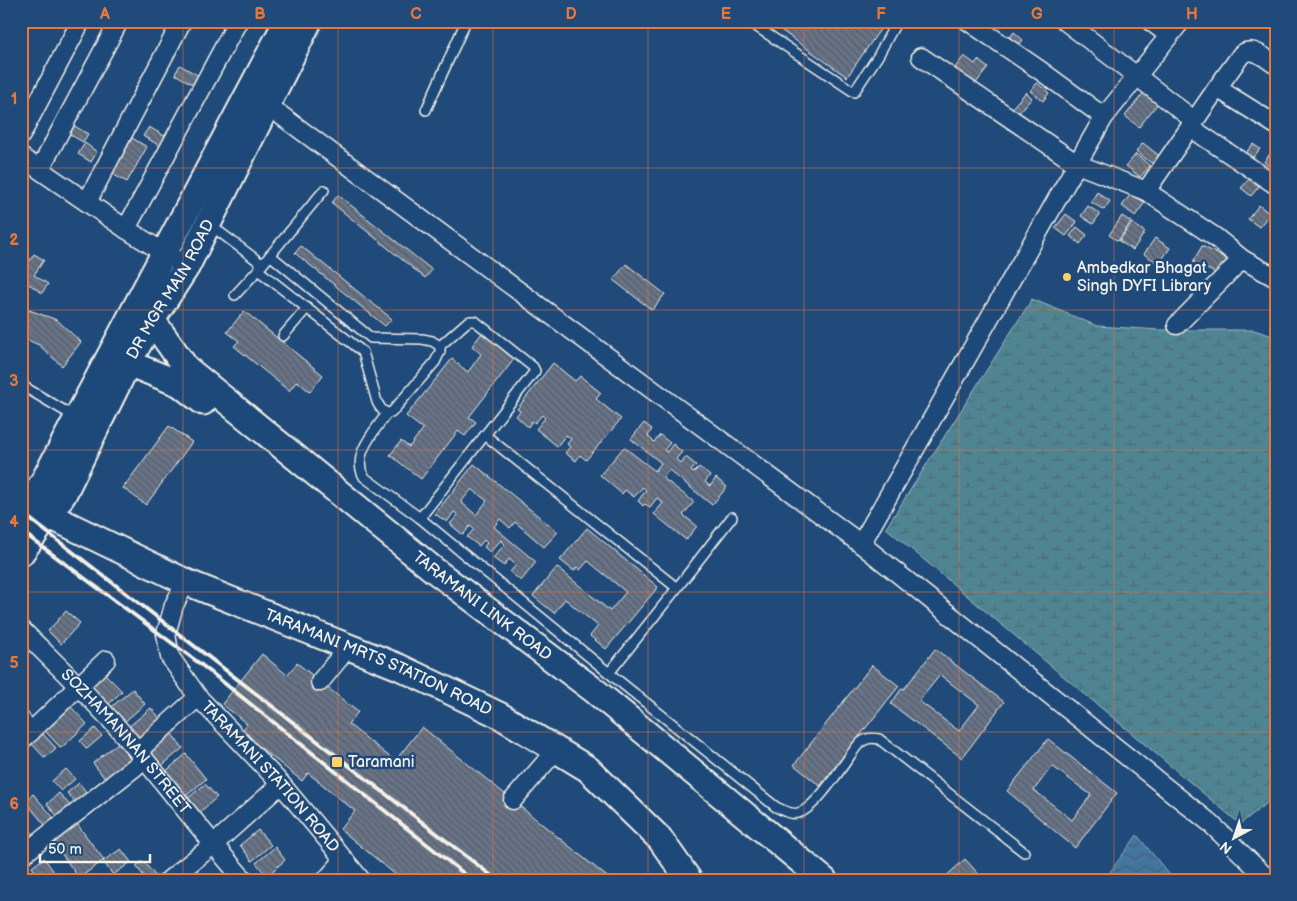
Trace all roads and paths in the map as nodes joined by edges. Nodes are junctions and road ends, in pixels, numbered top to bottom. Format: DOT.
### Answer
graph roads {
  1 [pos="81,21"];
  2 [pos="120,21"];
  3 [pos="182,21"];
  4 [pos="238,21"];
  5 [pos="287,21"];
  6 [pos="309,21"];
  7 [pos="466,21"];
  8 [pos="748,21"];
  9 [pos="897,21"];
  10 [pos="968,21"];
  11 [pos="1065,21"];
  12 [pos="1150,21"];
  13 [pos="1181,21"];
  14 [pos="1169,35"];
  15 [pos="921,57"];
  16 [pos="1276,65"];
  17 [pos="1137,78"];
  18 [pos="1216,88"];
  19 [pos="267,105"];
  20 [pos="426,110"];
  21 [pos="1104,117"];
  22 [pos="1193,124"];
  23 [pos="1276,125"];
  24 [pos="21,135"];
  25 [pos="21,156"];
  26 [pos="1077,164"];
  27 [pos="40,169"];
  28 [pos="1276,185"];
  29 [pos="324,190"];
  30 [pos="1146,191"];
  31 [pos="87,202"];
  32 [pos="207,222"];
  33 [pos="126,229"];
  34 [pos="165,254"];
  35 [pos="270,255"];
  36 [pos="1242,259"];
  37 [pos="187,266"];
  38 [pos="260,267"];
  39 [pos="1276,278"];
  40 [pos="235,296"];
  41 [pos="307,308"];
  42 [pos="152,320"];
  43 [pos="1177,325"];
  44 [pos="283,336"];
  45 [pos="440,346"];
  46 [pos="128,363"];
  47 [pos="21,385"];
  48 [pos="387,413"];
  49 [pos="78,418"];
  50 [pos="485,435"];
  51 [pos="33,508"];
  52 [pos="732,517"];
  53 [pos="420,518"];
  54 [pos="861,544"];
  55 [pos="21,553"];
  56 [pos="186,582"];
  57 [pos="677,588"];
  58 [pos="21,629"];
  59 [pos="349,646"];
  60 [pos="106,660"];
  61 [pos="609,673"];
  62 [pos="320,682"];
  63 [pos="80,687"];
  64 [pos="198,697"];
  65 [pos="25,731"];
  66 [pos="556,750"];
  67 [pos="141,756"];
  68 [pos="281,784"];
  69 [pos="513,800"];
  70 [pos="213,844"];
  71 [pos="1024,852"];
  72 [pos="21,856"];
  73 [pos="343,861"];
  74 [pos="169,880"];
  75 [pos="244,880"];
  76 [pos="326,880"];
  77 [pos="361,880"];
  78 [pos="689,880"];
  79 [pos="803,880"];
  80 [pos="824,880"];
  81 [pos="1269,880"];
  1 -- 24 [label="street"];
  2 -- 27 [label="street"];
  3 -- 31 [label="street"];
  4 -- 33 [label="street"];
  5 -- 34 [label="street, DR MGR MAIN ROAD"];
  6 -- 19 [label="street, DR MGR MAIN ROAD"];
  7 -- 20 [label="lane"];
  8 -- 9 [label="lane"];
  10 -- 21 [label="street"];
  11 -- 17 [label="street"];
  12 -- 14 [label="street"];
  13 -- 14 [label="street"];
  14 -- 17 [label="street"];
  15 -- 26 [label="street"];
  16 -- 18 [label="street"];
  17 -- 21 [label="street"];
  17 -- 22 [label="street"];
  18 -- 22 [label="street"];
  18 -- 23 [label="street"];
  19 -- 32 [label="street, DR MGR MAIN ROAD"];
  19 -- 54 [label="street"];
  21 -- 26 [label="street"];
  22 -- 28 [label="street"];
  22 -- 30 [label="street"];
  25 -- 27 [label="street"];
  26 -- 30 [label="street"];
  26 -- 54 [label="street"];
  27 -- 31 [label="street"];
  29 -- 35 [label="lane"];
  30 -- 36 [label="street"];
  31 -- 33 [label="street"];
  32 -- 37 [label="street, DR MGR MAIN ROAD"];
  32 -- 38 [label="lane"];
  33 -- 34 [label="street"];
  34 -- 37 [label="street"];
  34 -- 49 [label="street, DR MGR MAIN ROAD"];
  35 -- 38 [label="lane"];
  35 -- 45 [label="lane"];
  36 -- 39 [label="street"];
  36 -- 43 [label="street"];
  37 -- 42 [label="street, DR MGR MAIN ROAD"];
  38 -- 40 [label="lane"];
  38 -- 41 [label="lane"];
  41 -- 44 [label="lane"];
  41 -- 48 [label="lane"];
  42 -- 46 [label="street, DR MGR MAIN ROAD"];
  42 -- 80 [label="street, TARAMANI LINK ROAD"];
  45 -- 48 [label="lane"];
  45 -- 50 [label="lane"];
  46 -- 51 [label="street, DR MGR MAIN ROAD"];
  46 -- 79 [label="street, TARAMANI LINK ROAD"];
  47 -- 49 [label="lane"];
  48 -- 53 [label="lane"];
  49 -- 51 [label="street, DR MGR MAIN ROAD"];
  50 -- 53 [label="lane"];
  50 -- 57 [label="lane"];
  51 -- 55 [label="street, DR MGR MAIN ROAD"];
  51 -- 56 [label="street, TARAMANI MRTS STATION ROAD"];
  52 -- 57 [label="lane"];
  53 -- 61 [label="lane"];
  54 -- 81 [label="street"];
  56 -- 59 [label="street, TARAMANI MRTS STATION ROAD"];
  56 -- 64 [label="street, TARAMANI STATION ROAD"];
  57 -- 61 [label="lane"];
  58 -- 63 [label="street, SOZHAMANNAN STREET"];
  59 -- 62 [label="street"];
  59 -- 66 [label="street, TARAMANI MRTS STATION ROAD"];
  60 -- 63 [label="street"];
  61 -- 71 [label="lane"];
  63 -- 65 [label="street"];
  63 -- 67 [label="street, SOZHAMANNAN STREET"];
  64 -- 67 [label="street"];
  64 -- 68 [label="street, TARAMANI STATION ROAD"];
  66 -- 69 [label="street"];
  66 -- 78 [label="street, TARAMANI MRTS STATION ROAD"];
  67 -- 70 [label="street, SOZHAMANNAN STREET"];
  67 -- 72 [label="street"];
  68 -- 70 [label="street"];
  68 -- 73 [label="street, TARAMANI STATION ROAD"];
  70 -- 74 [label="street"];
  70 -- 75 [label="street, SOZHAMANNAN STREET"];
  73 -- 76 [label="street"];
  73 -- 77 [label="street, TARAMANI STATION ROAD"];
}
